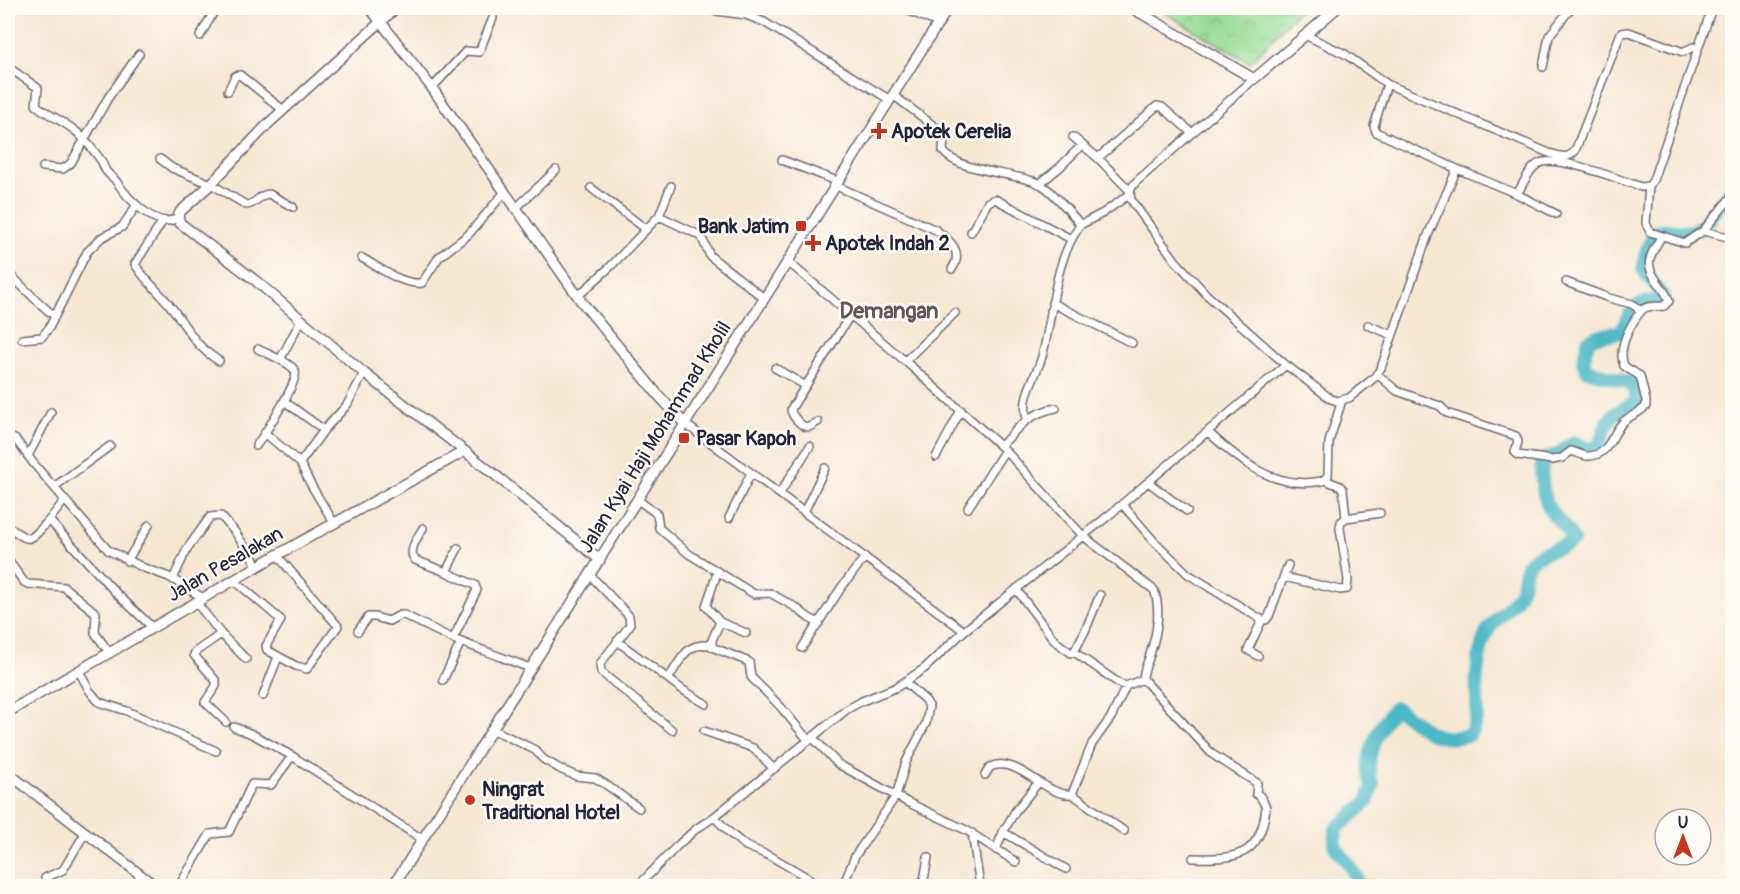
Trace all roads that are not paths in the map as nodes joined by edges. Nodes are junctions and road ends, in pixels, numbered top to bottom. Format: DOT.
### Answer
graph roads {
  1 [pos="216,8"];
  2 [pos="370,8"];
  3 [pos="396,8"];
  4 [pos="695,8"];
  5 [pos="902,8"];
  6 [pos="948,8"];
  7 [pos="1132,8"];
  8 [pos="1338,8"];
  9 [pos="1571,8"];
  10 [pos="1712,8"];
  11 [pos="718,9"];
  12 [pos="493,18"];
  13 [pos="380,21"];
  14 [pos="939,23"];
  15 [pos="1305,34"];
  16 [pos="200,36"];
  17 [pos="1698,48"];
  18 [pos="139,54"];
  19 [pos="8,67"];
  20 [pos="1543,67"];
  21 [pos="1254,79"];
  22 [pos="1387,84"];
  23 [pos="432,88"];
  24 [pos="228,91"];
  25 [pos="892,98"];
  26 [pos="283,110"];
  27 [pos="1191,133"];
  28 [pos="1073,137"];
  29 [pos="84,140"];
  30 [pos="1082,145"];
  31 [pos="1098,158"];
  32 [pos="160,159"];
  33 [pos="782,160"];
  34 [pos="43,166"];
  35 [pos="1457,169"];
  36 [pos="556,170"];
  37 [pos="836,183"];
  38 [pos="211,184"];
  39 [pos="1040,184"];
  40 [pos="671,186"];
  41 [pos="1649,186"];
  42 [pos="591,188"];
  43 [pos="1130,192"];
  44 [pos="504,193"];
  45 [pos="1516,194"];
  46 [pos="1732,196"];
  47 [pos="136,206"];
  48 [pos="293,207"];
  49 [pos="515,209"];
  50 [pos="1556,214"];
  51 [pos="659,216"];
  52 [pos="178,218"];
  53 [pos="163,221"];
  54 [pos="1080,225"];
  55 [pos="646,229"];
  56 [pos="1703,231"];
  57 [pos="971,232"];
  58 [pos="1657,236"];
  59 [pos="1732,238"];
  60 [pos="1071,239"];
  61 [pos="362,258"];
  62 [pos="787,261"];
  63 [pos="952,269"];
  64 [pos="8,273"];
  65 [pos="1566,282"];
  66 [pos="578,296"];
  67 [pos="764,298"];
  68 [pos="1052,303"];
  69 [pos="1640,310"];
  70 [pos="955,313"];
  71 [pos="851,314"];
  72 [pos="55,316"];
  73 [pos="302,320"];
  74 [pos="1368,325"];
  75 [pos="1392,335"];
  76 [pos="22,339"];
  77 [pos="1132,343"];
  78 [pos="258,350"];
  79 [pos="280,360"];
  80 [pos="219,361"];
  81 [pos="906,361"];
  82 [pos="1286,365"];
  83 [pos="775,368"];
  84 [pos="364,373"];
  85 [pos="1377,374"];
  86 [pos="806,386"];
  87 [pos="1342,400"];
  88 [pos="284,401"];
  89 [pos="1056,408"];
  90 [pos="961,410"];
  91 [pos="51,412"];
  92 [pos="1027,419"];
  93 [pos="818,422"];
  94 [pos="684,423"];
  95 [pos="324,430"];
  96 [pos="1208,432"];
  97 [pos="265,433"];
  98 [pos="8,436"];
  99 [pos="110,446"];
  100 [pos="256,446"];
  101 [pos="810,446"];
  102 [pos="1003,448"];
  103 [pos="464,452"];
  104 [pos="28,456"];
  105 [pos="936,457"];
  106 [pos="300,463"];
  107 [pos="825,468"];
  108 [pos="752,473"];
  109 [pos="1325,480"];
  110 [pos="1148,482"];
  111 [pos="54,487"];
  112 [pos="780,493"];
  113 [pos="65,500"];
  114 [pos="638,500"];
  115 [pos="1122,504"];
  116 [pos="968,508"];
  117 [pos="1187,511"];
  118 [pos="804,512"];
  119 [pos="1380,513"];
  120 [pos="729,518"];
  121 [pos="1346,519"];
  122 [pos="49,520"];
  123 [pos="334,523"];
  124 [pos="149,525"];
  125 [pos="8,526"];
  126 [pos="423,528"];
  127 [pos="1083,536"];
  128 [pos="458,548"];
  129 [pos="277,555"];
  130 [pos="865,557"];
  131 [pos="8,560"];
  132 [pos="127,561"];
  133 [pos="600,561"];
  134 [pos="1288,565"];
  135 [pos="258,566"];
  136 [pos="446,572"];
  137 [pos="717,573"];
  138 [pos="590,575"];
  139 [pos="1284,577"];
  140 [pos="173,579"];
  141 [pos="235,581"];
  142 [pos="1016,589"];
  143 [pos="1100,595"];
  144 [pos="200,600"];
  145 [pos="1262,620"];
  146 [pos="720,622"];
  147 [pos="819,622"];
  148 [pos="152,627"];
  149 [pos="358,631"];
  150 [pos="964,631"];
  151 [pos="746,633"];
  152 [pos="221,634"];
  153 [pos="457,640"];
  154 [pos="617,641"];
  155 [pos="711,645"];
  156 [pos="802,648"];
  157 [pos="109,652"];
  158 [pos="1074,652"];
  159 [pos="1258,656"];
  160 [pos="278,657"];
  161 [pos="246,659"];
  162 [pos="530,668"];
  163 [pos="79,671"];
  164 [pos="668,679"];
  165 [pos="1143,679"];
  166 [pos="442,680"];
  167 [pos="905,682"];
  168 [pos="1126,686"];
  169 [pos="263,696"];
  170 [pos="706,704"];
  171 [pos="8,712"];
  172 [pos="226,722"];
  173 [pos="234,727"];
  174 [pos="492,729"];
  175 [pos="672,730"];
  176 [pos="704,731"];
  177 [pos="811,740"];
  178 [pos="216,751"];
  179 [pos="292,756"];
  180 [pos="774,769"];
  181 [pos="8,773"];
  182 [pos="985,775"];
  183 [pos="1040,782"];
  184 [pos="1072,794"];
  185 [pos="896,796"];
  186 [pos="639,808"];
  187 [pos="714,817"];
  188 [pos="1124,831"];
  189 [pos="1003,832"];
  190 [pos="85,833"];
  191 [pos="972,833"];
  192 [pos="422,839"];
  193 [pos="996,850"];
  194 [pos="928,857"];
  195 [pos="1193,858"];
  196 [pos="1016,862"];
  197 [pos="1066,869"];
  198 [pos="45,878"];
  199 [pos="155,886"];
  200 [pos="179,886"];
  201 [pos="393,886"];
  202 [pos="638,886"];
  203 [pos="822,886"];
  204 [pos="843,886"];
  205 [pos="923,886"];
  206 [pos="980,886"];
  1 -- 16 [label="street"];
  2 -- 13 [label="street"];
  3 -- 13 [label="street"];
  4 -- 11 [label="street"];
  5 -- 14 [label="street"];
  6 -- 14 [label="street, Jalan Kyai Haji Mohammad Kholil"];
  7 -- 21 [label="street"];
  8 -- 15 [label="street"];
  9 -- 20 [label="street"];
  10 -- 17 [label="street"];
  11 -- 25 [label="street"];
  12 -- 23 [label="street"];
  13 -- 23 [label="street"];
  13 -- 26 [label="street"];
  14 -- 25 [label="street, Jalan Kyai Haji Mohammad Kholil"];
  15 -- 21 [label="street"];
  15 -- 22 [label="street"];
  17 -- 22 [label="street"];
  17 -- 41 [label="street"];
  18 -- 29 [label="street"];
  19 -- 29 [label="street"];
  21 -- 27 [label="street"];
  22 -- 35 [label="street"];
  23 -- 44 [label="street"];
  24 -- 26 [label="street"];
  25 -- 37 [label="street, Jalan Kyai Haji Mohammad Kholil"];
  25 -- 39 [label="street"];
  26 -- 38 [label="street"];
  27 -- 31 [label="street"];
  27 -- 43 [label="street"];
  28 -- 30 [label="street"];
  29 -- 34 [label="street"];
  29 -- 47 [label="street"];
  30 -- 31 [label="street"];
  30 -- 39 [label="street"];
  31 -- 43 [label="street"];
  32 -- 38 [label="street"];
  33 -- 37 [label="street"];
  35 -- 45 [label="street"];
  35 -- 75 [label="street"];
  36 -- 49 [label="street"];
  37 -- 62 [label="street, Jalan Kyai Haji Mohammad Kholil"];
  37 -- 63 [label="street"];
  38 -- 48 [label="street"];
  38 -- 52 [label="street"];
  39 -- 54 [label="street"];
  40 -- 51 [label="street"];
  41 -- 45 [label="street"];
  41 -- 58 [label="street"];
  42 -- 55 [label="street"];
  43 -- 54 [label="street"];
  43 -- 82 [label="street"];
  44 -- 49 [label="street"];
  44 -- 61 [label="street"];
  45 -- 50 [label="street"];
  46 -- 56 [label="street"];
  47 -- 53 [label="street"];
  47 -- 72 [label="street"];
  49 -- 66 [label="street"];
  51 -- 55 [label="street"];
  51 -- 67 [label="street"];
  52 -- 53 [label="street"];
  52 -- 73 [label="street"];
  53 -- 80 [label="street"];
  54 -- 60 [label="street"];
  55 -- 66 [label="street"];
  56 -- 58 [label="street"];
  56 -- 59 [label="street"];
  57 -- 60 [label="street"];
  58 -- 69 [label="street"];
  60 -- 68 [label="street"];
  62 -- 67 [label="street, Jalan Kyai Haji Mohammad Kholil"];
  62 -- 71 [label="street"];
  64 -- 72 [label="street"];
  65 -- 69 [label="street"];
  66 -- 94 [label="street"];
  67 -- 94 [label="street, Jalan Kyai Haji Mohammad Kholil"];
  68 -- 77 [label="street"];
  68 -- 92 [label="street"];
  69 -- 85 [label="street"];
  70 -- 81 [label="street"];
  71 -- 81 [label="street"];
  71 -- 86 [label="street"];
  72 -- 76 [label="street"];
  73 -- 79 [label="street"];
  73 -- 84 [label="street"];
  74 -- 75 [label="street"];
  75 -- 85 [label="street"];
  78 -- 79 [label="street"];
  79 -- 88 [label="street"];
  81 -- 90 [label="street"];
  82 -- 87 [label="street"];
  82 -- 96 [label="street"];
  83 -- 86 [label="street"];
  84 -- 95 [label="street"];
  84 -- 103 [label="street"];
  85 -- 87 [label="street"];
  86 -- 93 [label="street"];
  87 -- 109 [label="street"];
  88 -- 95 [label="street"];
  88 -- 97 [label="street"];
  89 -- 92 [label="street"];
  90 -- 102 [label="street"];
  90 -- 105 [label="street"];
  91 -- 104 [label="street"];
  92 -- 102 [label="street"];
  94 -- 108 [label="street"];
  94 -- 114 [label="street, Jalan Kyai Haji Mohammad Kholil"];
  95 -- 106 [label="street"];
  96 -- 109 [label="street"];
  96 -- 110 [label="street"];
  97 -- 100 [label="street"];
  97 -- 106 [label="street"];
  98 -- 104 [label="street"];
  99 -- 111 [label="street"];
  101 -- 112 [label="street"];
  102 -- 116 [label="street"];
  102 -- 127 [label="street"];
  103 -- 123 [label="street, Jalan Pesalakan"];
  103 -- 133 [label="street"];
  104 -- 111 [label="street"];
  106 -- 123 [label="street"];
  107 -- 118 [label="street"];
  108 -- 112 [label="street"];
  108 -- 120 [label="street"];
  109 -- 121 [label="street"];
  110 -- 115 [label="street"];
  110 -- 117 [label="street"];
  111 -- 113 [label="street"];
  112 -- 118 [label="street"];
  113 -- 122 [label="street"];
  113 -- 132 [label="street"];
  114 -- 133 [label="street, Jalan Kyai Haji Mohammad Kholil"];
  114 -- 137 [label="street"];
  115 -- 127 [label="street"];
  115 -- 145 [label="street"];
  118 -- 130 [label="street"];
  119 -- 121 [label="street"];
  121 -- 139 [label="street"];
  122 -- 125 [label="street"];
  122 -- 148 [label="street"];
  123 -- 129 [label="street, Jalan Pesalakan"];
  124 -- 132 [label="street"];
  126 -- 136 [label="street"];
  127 -- 142 [label="street"];
  127 -- 165 [label="street"];
  128 -- 136 [label="street"];
  129 -- 135 [label="street, Jalan Pesalakan"];
  129 -- 160 [label="street"];
  130 -- 147 [label="street"];
  130 -- 150 [label="street"];
  131 -- 157 [label="street"];
  132 -- 140 [label="street"];
  133 -- 138 [label="street, Jalan Kyai Haji Mohammad Kholil"];
  134 -- 139 [label="street"];
  135 -- 140 [label="street"];
  135 -- 141 [label="street, Jalan Pesalakan"];
  136 -- 153 [label="street"];
  137 -- 146 [label="street"];
  137 -- 147 [label="street"];
  138 -- 154 [label="street"];
  138 -- 162 [label="street, Jalan Kyai Haji Mohammad Kholil"];
  139 -- 145 [label="street"];
  140 -- 144 [label="street"];
  141 -- 144 [label="street, Jalan Pesalakan"];
  141 -- 160 [label="street"];
  142 -- 150 [label="street"];
  142 -- 158 [label="street"];
  143 -- 158 [label="street"];
  144 -- 148 [label="street, Jalan Pesalakan"];
  144 -- 152 [label="street"];
  145 -- 159 [label="street"];
  146 -- 151 [label="street"];
  146 -- 155 [label="street"];
  147 -- 156 [label="street"];
  148 -- 157 [label="street, Jalan Pesalakan"];
  149 -- 153 [label="street"];
  150 -- 167 [label="street"];
  152 -- 161 [label="street"];
  152 -- 172 [label="street"];
  153 -- 162 [label="street"];
  153 -- 166 [label="street"];
  154 -- 164 [label="street"];
  154 -- 175 [label="street"];
  155 -- 164 [label="street"];
  155 -- 177 [label="street"];
  157 -- 163 [label="street, Jalan Pesalakan"];
  158 -- 168 [label="street"];
  160 -- 169 [label="street"];
  162 -- 174 [label="street, Jalan Kyai Haji Mohammad Kholil"];
  163 -- 171 [label="street, Jalan Pesalakan"];
  163 -- 178 [label="street"];
  164 -- 170 [label="street"];
  165 -- 168 [label="street"];
  165 -- 195 [label="street"];
  167 -- 177 [label="street"];
  167 -- 185 [label="street"];
  168 -- 184 [label="street"];
  173 -- 179 [label="street"];
  174 -- 186 [label="street"];
  174 -- 192 [label="street, Jalan Kyai Haji Mohammad Kholil"];
  176 -- 180 [label="street"];
  177 -- 180 [label="street"];
  177 -- 185 [label="street"];
  179 -- 192 [label="street"];
  179 -- 200 [label="street"];
  180 -- 187 [label="street"];
  181 -- 190 [label="street"];
  182 -- 183 [label="street"];
  183 -- 184 [label="street"];
  183 -- 189 [label="street"];
  184 -- 188 [label="street"];
  185 -- 191 [label="street"];
  185 -- 204 [label="street"];
  187 -- 202 [label="street"];
  187 -- 203 [label="street"];
  189 -- 193 [label="street"];
  189 -- 197 [label="street"];
  190 -- 198 [label="street"];
  190 -- 199 [label="street"];
  191 -- 193 [label="street"];
  191 -- 206 [label="street"];
  192 -- 201 [label="street, Jalan Kyai Haji Mohammad Kholil"];
  193 -- 196 [label="street"];
  194 -- 205 [label="street"];
}
